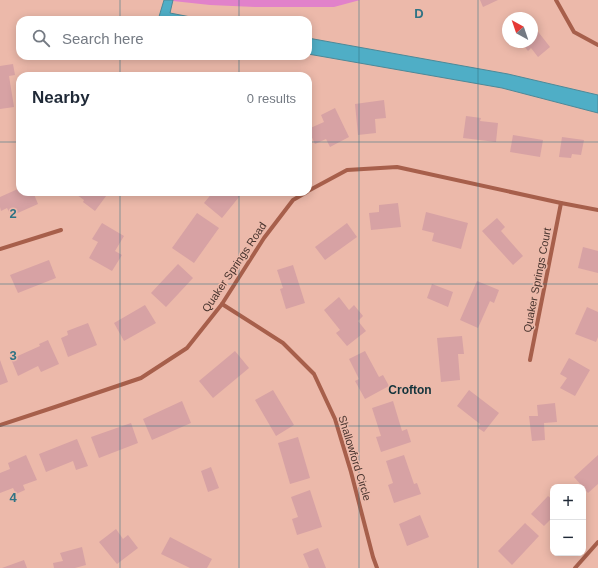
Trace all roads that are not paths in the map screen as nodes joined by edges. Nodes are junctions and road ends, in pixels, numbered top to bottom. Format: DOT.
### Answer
graph roads {
  1 [pos="556,0"];
  2 [pos="598,45"];
  3 [pos="312,189"];
  4 [pos="300,196"];
  5 [pos="561,203"];
  6 [pos="598,210"];
  7 [pos="61,230"];
  8 [pos="0,249"];
  9 [pos="222,304"];
  10 [pos="530,360"];
  11 [pos="0,425"];
  12 [pos="598,542"];
  13 [pos="377,568"];
  14 [pos="575,568"];
  1 -- 2 [label="street"];
  3 -- 5 [label="street, Quaker Springs Road"];
  4 -- 9 [label="street, Quaker Springs Road"];
  5 -- 6 [label="street, Quaker Springs Road"];
  5 -- 10 [label="street, Quaker Springs Court"];
  7 -- 8 [label="street"];
  9 -- 11 [label="street, Quaker Springs Road"];
  9 -- 13 [label="street, Shallowford Circle"];
  12 -- 14 [label="street"];
}
